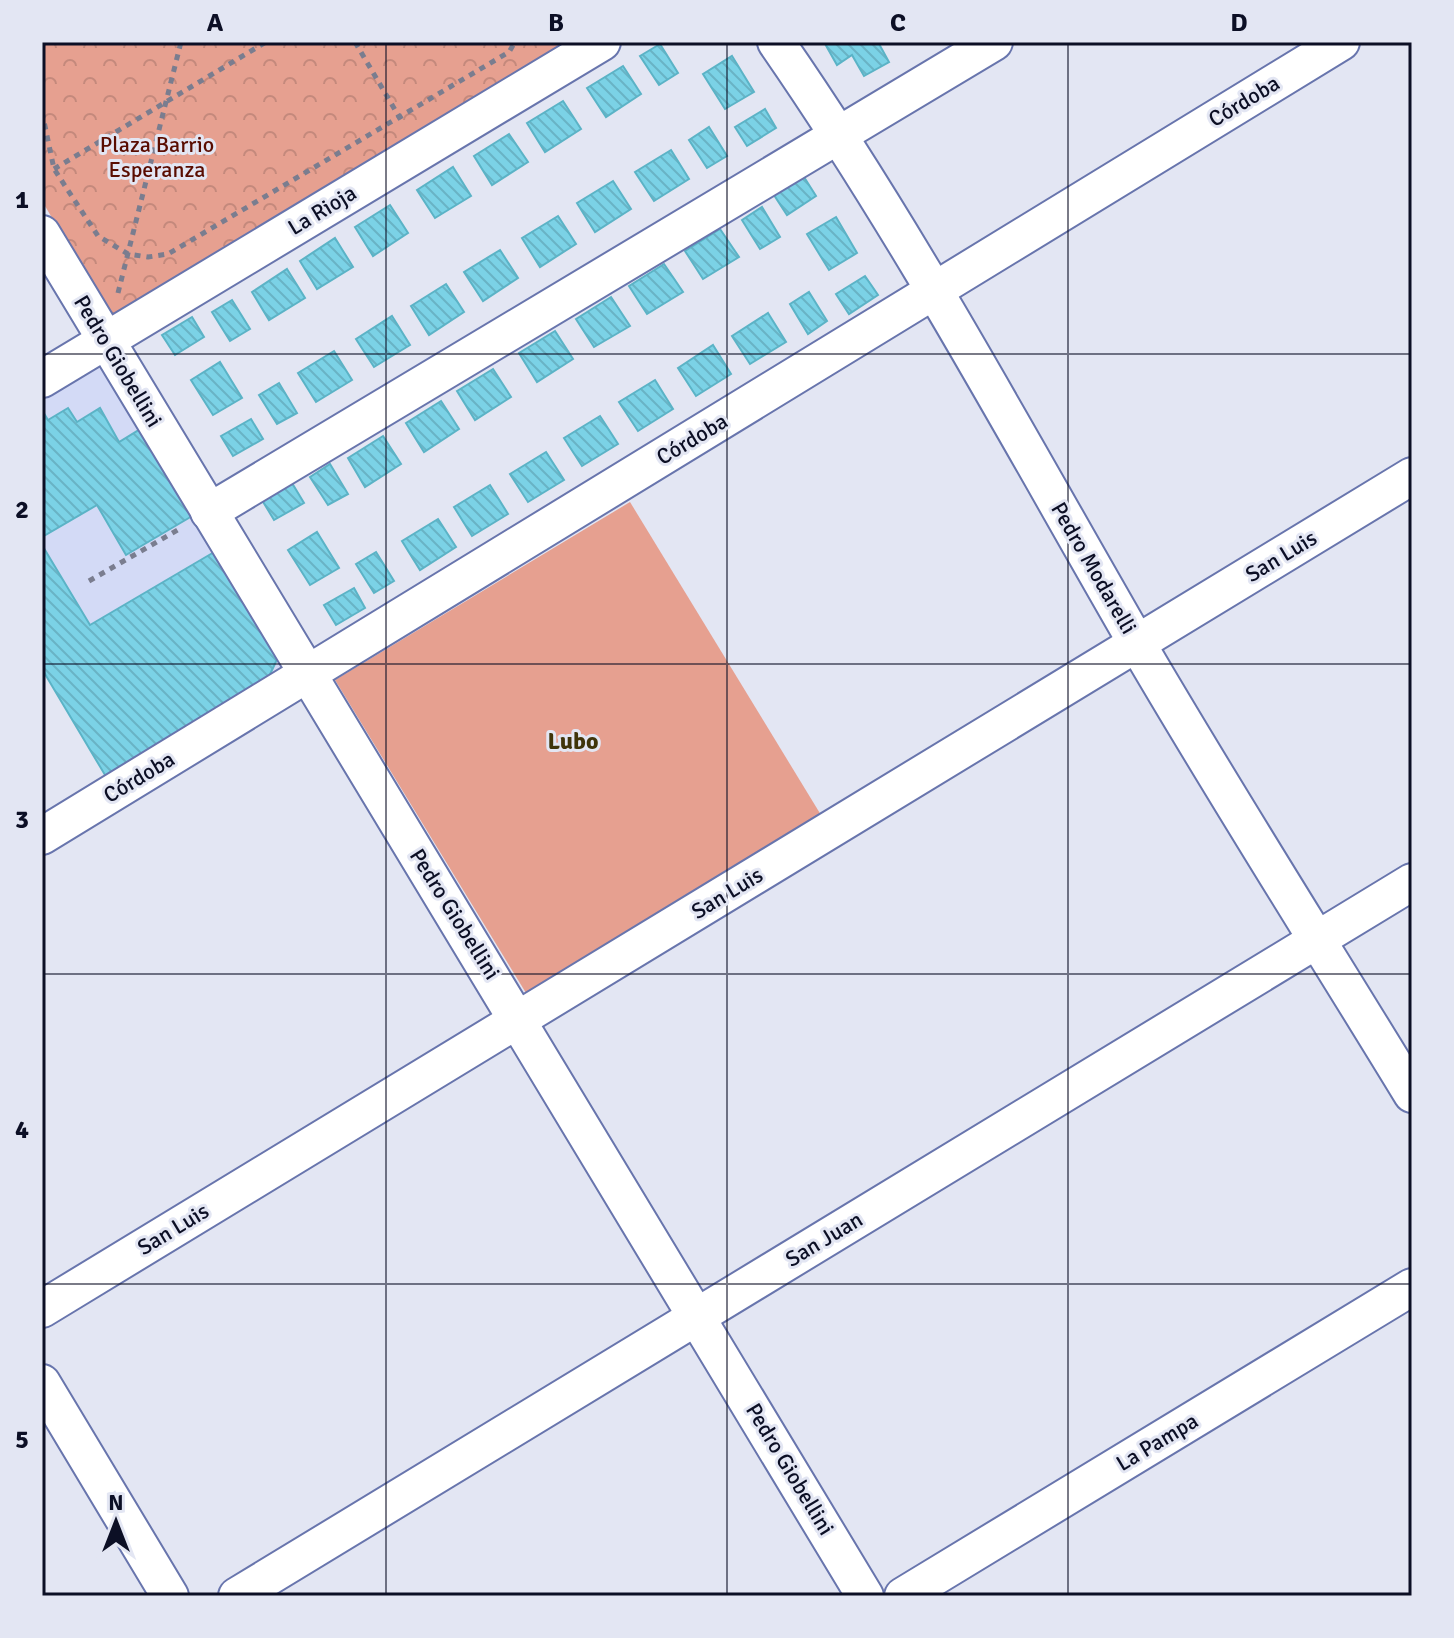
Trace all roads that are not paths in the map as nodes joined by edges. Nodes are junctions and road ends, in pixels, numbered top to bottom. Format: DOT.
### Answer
graph roads {
  1 [pos="602,42"];
  2 [pos="776,42"];
  3 [pos="994,42"];
  4 [pos="1341,42"];
  5 [pos="841,136"];
  6 [pos="42,234"];
  7 [pos="936,290"];
  8 [pos="106,340"];
  9 [pos="42,379"];
  10 [pos="1412,476"];
  11 [pos="209,512"];
  12 [pos="1137,643"];
  13 [pos="307,674"];
  14 [pos="42,836"];
  15 [pos="1412,882"];
  16 [pos="1318,939"];
  17 [pos="520,1019"];
  18 [pos="1412,1094"];
  19 [pos="1412,1287"];
  20 [pos="42,1309"];
  21 [pos="698,1316"];
  22 [pos="42,1383"];
  23 [pos="170,1596"];
  24 [pos="237,1596"];
  25 [pos="865,1596"];
  26 [pos="903,1596"];
  1 -- 8 [label="street, La Rioja"];
  2 -- 5 [label="street, Pedro Modarelli"];
  3 -- 5 [label="street"];
  4 -- 7 [label="street, Córdoba"];
  5 -- 7 [label="street, Pedro Modarelli"];
  5 -- 11 [label="street"];
  6 -- 8 [label="street, Pedro Giobellini"];
  7 -- 12 [label="street, Pedro Modarelli"];
  7 -- 13 [label="street, Córdoba"];
  8 -- 9 [label="street, La Rioja"];
  8 -- 11 [label="street, Pedro Giobellini"];
  10 -- 12 [label="street, San Luis"];
  11 -- 13 [label="street, Pedro Giobellini"];
  12 -- 16 [label="street, Pedro Modarelli"];
  12 -- 17 [label="street, San Luis"];
  13 -- 14 [label="street, Córdoba"];
  13 -- 17 [label="street, Pedro Giobellini"];
  15 -- 16 [label="street, San Juan"];
  16 -- 18 [label="street, Pedro Modarelli"];
  16 -- 21 [label="street, San Juan"];
  17 -- 20 [label="street, San Luis"];
  17 -- 21 [label="street, Pedro Giobellini"];
  19 -- 26 [label="street, La Pampa"];
  21 -- 24 [label="street, San Juan"];
  21 -- 25 [label="street, Pedro Giobellini"];
  22 -- 23 [label="street"];
}
